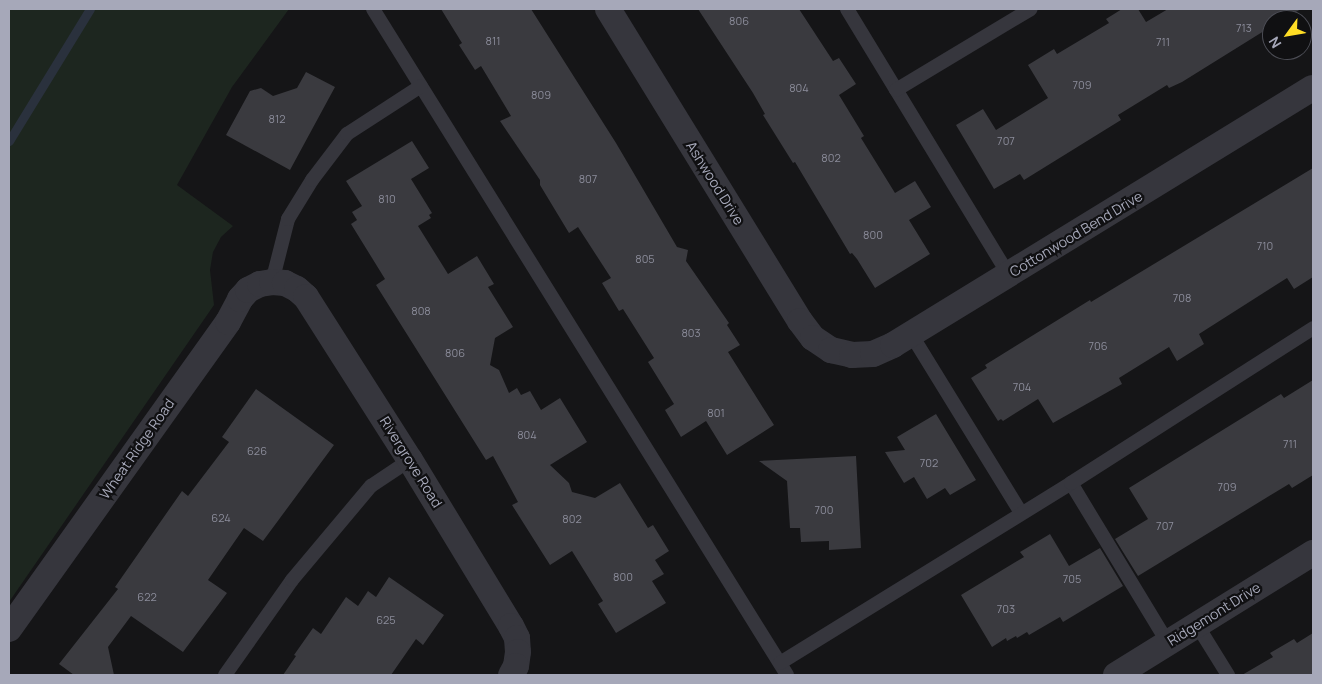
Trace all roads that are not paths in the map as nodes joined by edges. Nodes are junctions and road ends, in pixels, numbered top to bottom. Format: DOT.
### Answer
graph roads {
  1 [pos="373,9"];
  2 [pos="608,9"];
  3 [pos="847,9"];
  4 [pos="1031,9"];
  5 [pos="420,86"];
  6 [pos="1313,88"];
  7 [pos="896,90"];
  8 [pos="1009,274"];
  9 [pos="272,282"];
  10 [pos="1313,328"];
  11 [pos="911,334"];
  12 [pos="831,350"];
  13 [pos="410,460"];
  14 [pos="1071,483"];
  15 [pos="1021,513"];
  16 [pos="1313,553"];
  17 [pos="1197,625"];
  18 [pos="9,629"];
  19 [pos="1168,642"];
  20 [pos="784,669"];
  21 [pos="513,671"];
  22 [pos="224,675"];
  23 [pos="1116,675"];
  24 [pos="1228,675"];
  1 -- 5 [label="lane"];
  2 -- 12 [label="street, Ashwood Drive"];
  3 -- 7 [label="lane"];
  4 -- 7 [label="lane"];
  5 -- 9 [label="lane"];
  5 -- 20 [label="lane"];
  6 -- 8 [label="street, Cottonwood Bend Drive"];
  7 -- 8 [label="lane"];
  8 -- 11 [label="street, Cottonwood Bend Drive"];
  9 -- 13 [label="street, Rivergrove Road"];
  9 -- 18 [label="street, Wheat Ridge Road"];
  10 -- 14 [label="lane"];
  11 -- 12 [label="street, Cottonwood Bend Drive"];
  11 -- 15 [label="lane"];
  13 -- 21 [label="street, Rivergrove Road"];
  13 -- 22 [label="lane"];
  14 -- 15 [label="lane"];
  14 -- 19 [label="lane"];
  15 -- 20 [label="lane"];
  16 -- 17 [label="street, Ridgemont Drive"];
  17 -- 19 [label="street, Ridgemont Drive"];
  17 -- 24 [label="lane"];
  19 -- 23 [label="street, Ridgemont Drive"];
}
